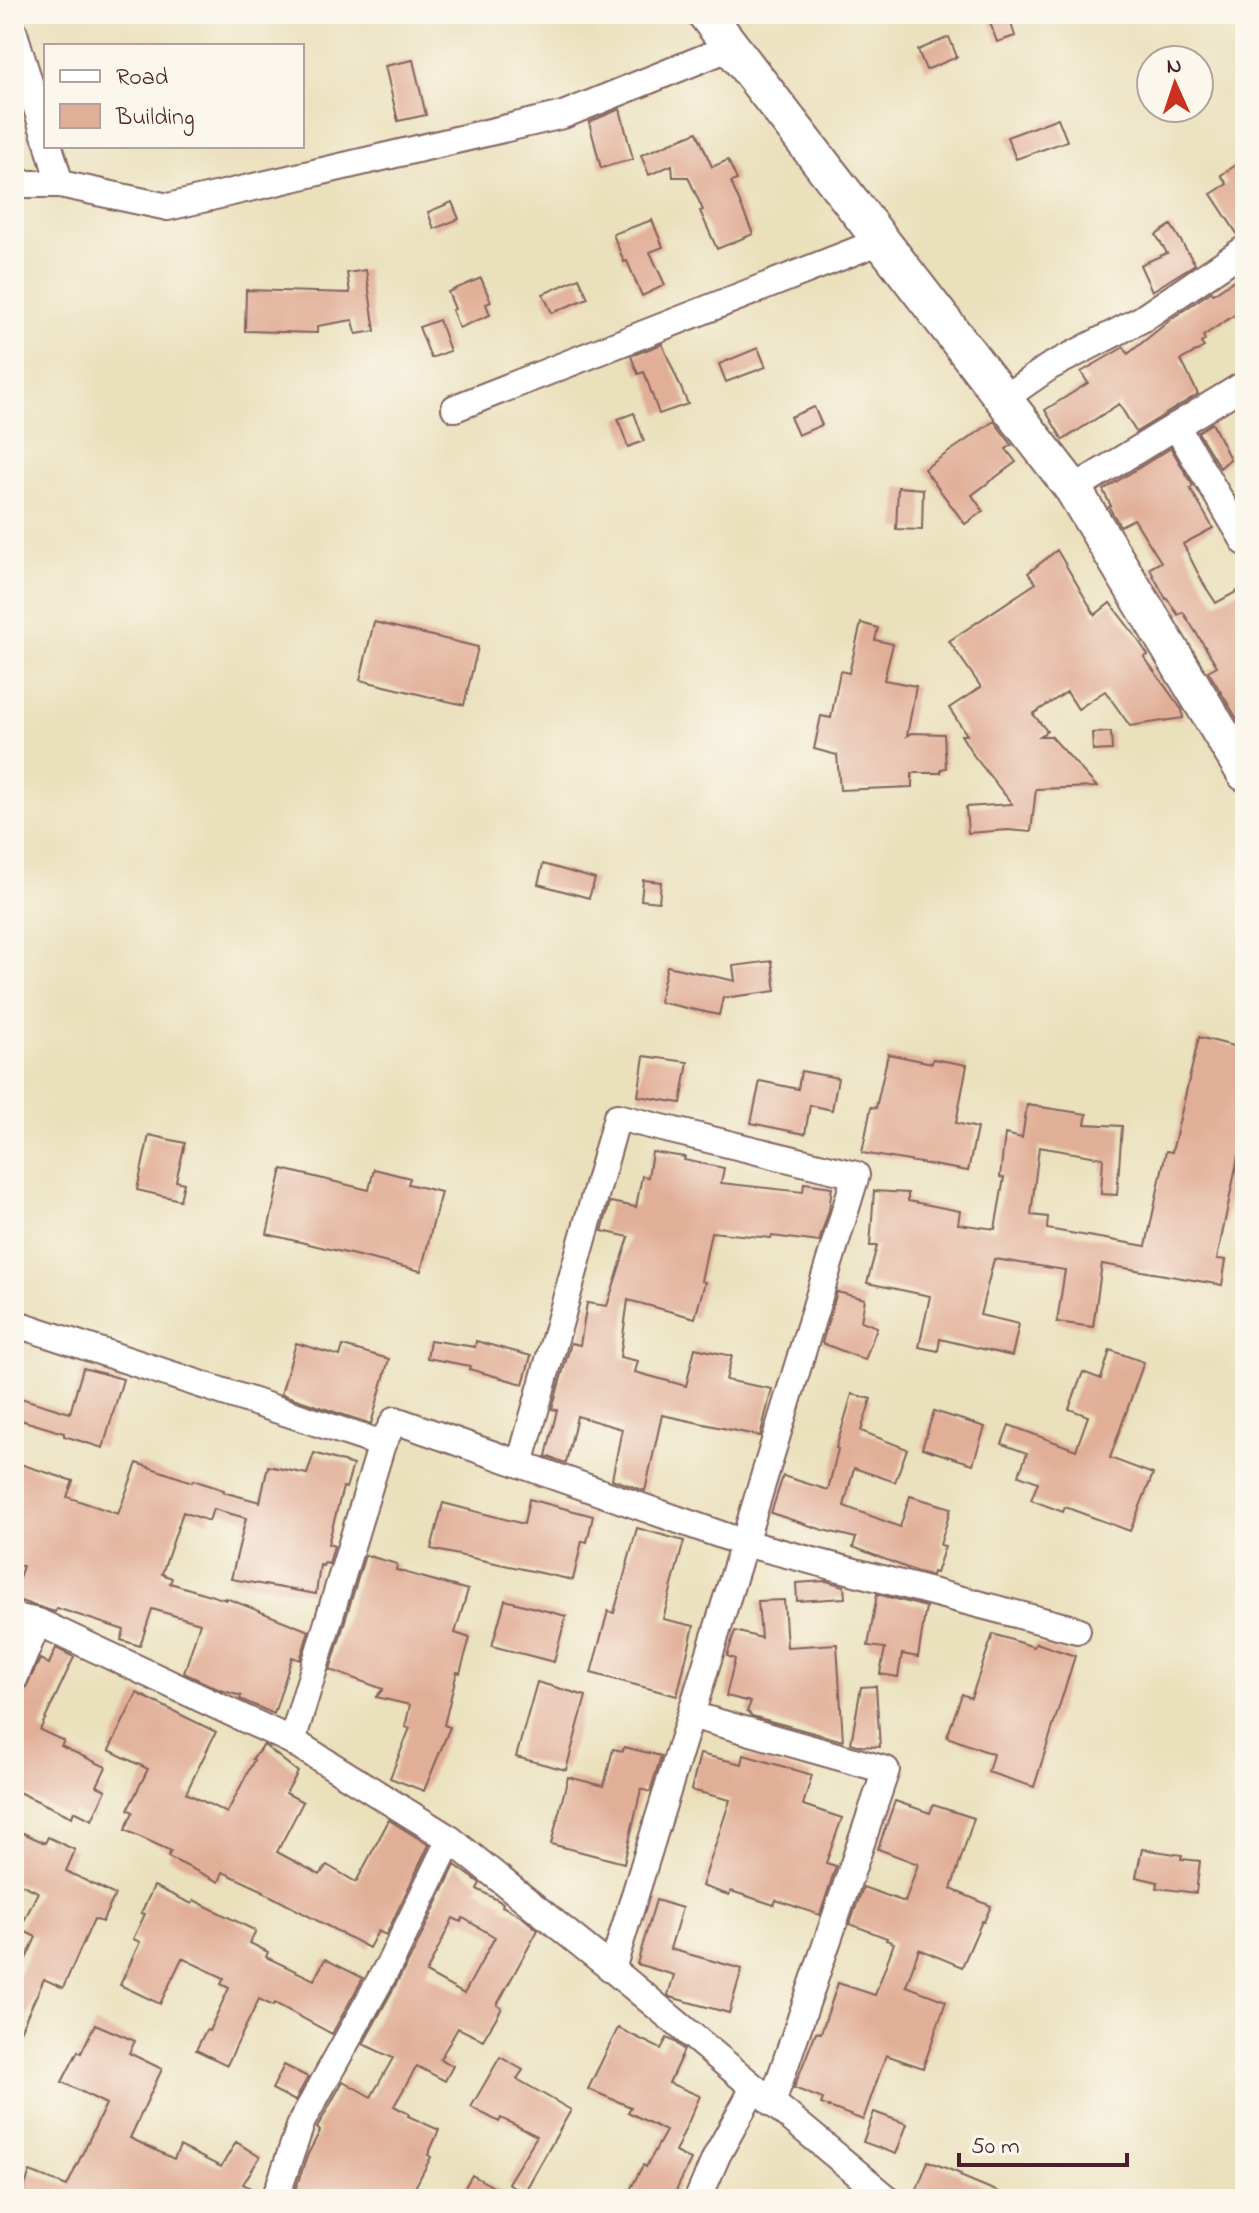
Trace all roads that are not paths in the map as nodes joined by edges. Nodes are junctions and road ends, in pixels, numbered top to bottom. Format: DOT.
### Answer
graph roads {
  1 [pos="706,14"];
  2 [pos="14,33"];
  3 [pos="731,47"];
  4 [pos="44,131"];
  5 [pos="50,148"];
  6 [pos="14,184"];
  7 [pos="60,184"];
  8 [pos="881,241"];
  9 [pos="1245,249"];
  10 [pos="1245,384"];
  11 [pos="1003,399"];
  12 [pos="455,408"];
  13 [pos="1176,426"];
  14 [pos="1073,489"];
  15 [pos="1245,542"];
  16 [pos="1245,773"];
  17 [pos="14,1323"];
  18 [pos="382,1444"];
  19 [pos="520,1464"];
  20 [pos="744,1543"];
  21 [pos="26,1620"];
  22 [pos="1077,1630"];
  23 [pos="14,1679"];
  24 [pos="691,1715"];
  25 [pos="292,1741"];
  26 [pos="450,1839"];
  27 [pos="612,1969"];
  28 [pos="763,2096"];
  29 [pos="275,2199"];
  30 [pos="698,2199"];
  31 [pos="888,2199"];
  1 -- 3 [label="main road"];
  2 -- 4 [label="street"];
  3 -- 7 [label="street"];
  3 -- 8 [label="main road"];
  5 -- 7 [label="street"];
  6 -- 7 [label="street"];
  8 -- 11 [label="main road"];
  8 -- 12 [label="street"];
  9 -- 11 [label="street"];
  10 -- 13 [label="street"];
  11 -- 14 [label="main road"];
  13 -- 14 [label="street"];
  13 -- 15 [label="street"];
  14 -- 16 [label="main road"];
  17 -- 18 [label="street"];
  18 -- 19 [label="street"];
  18 -- 25 [label="street"];
  19 -- 20 [label="street"];
  19 -- 20 [label="street"];
  20 -- 22 [label="street"];
  20 -- 24 [label="street"];
  21 -- 23 [label="street"];
  21 -- 25 [label="street"];
  24 -- 27 [label="street"];
  24 -- 28 [label="street"];
  25 -- 26 [label="street"];
  26 -- 27 [label="street"];
  26 -- 29 [label="street"];
  27 -- 28 [label="street"];
  28 -- 30 [label="street"];
  28 -- 31 [label="street"];
}
